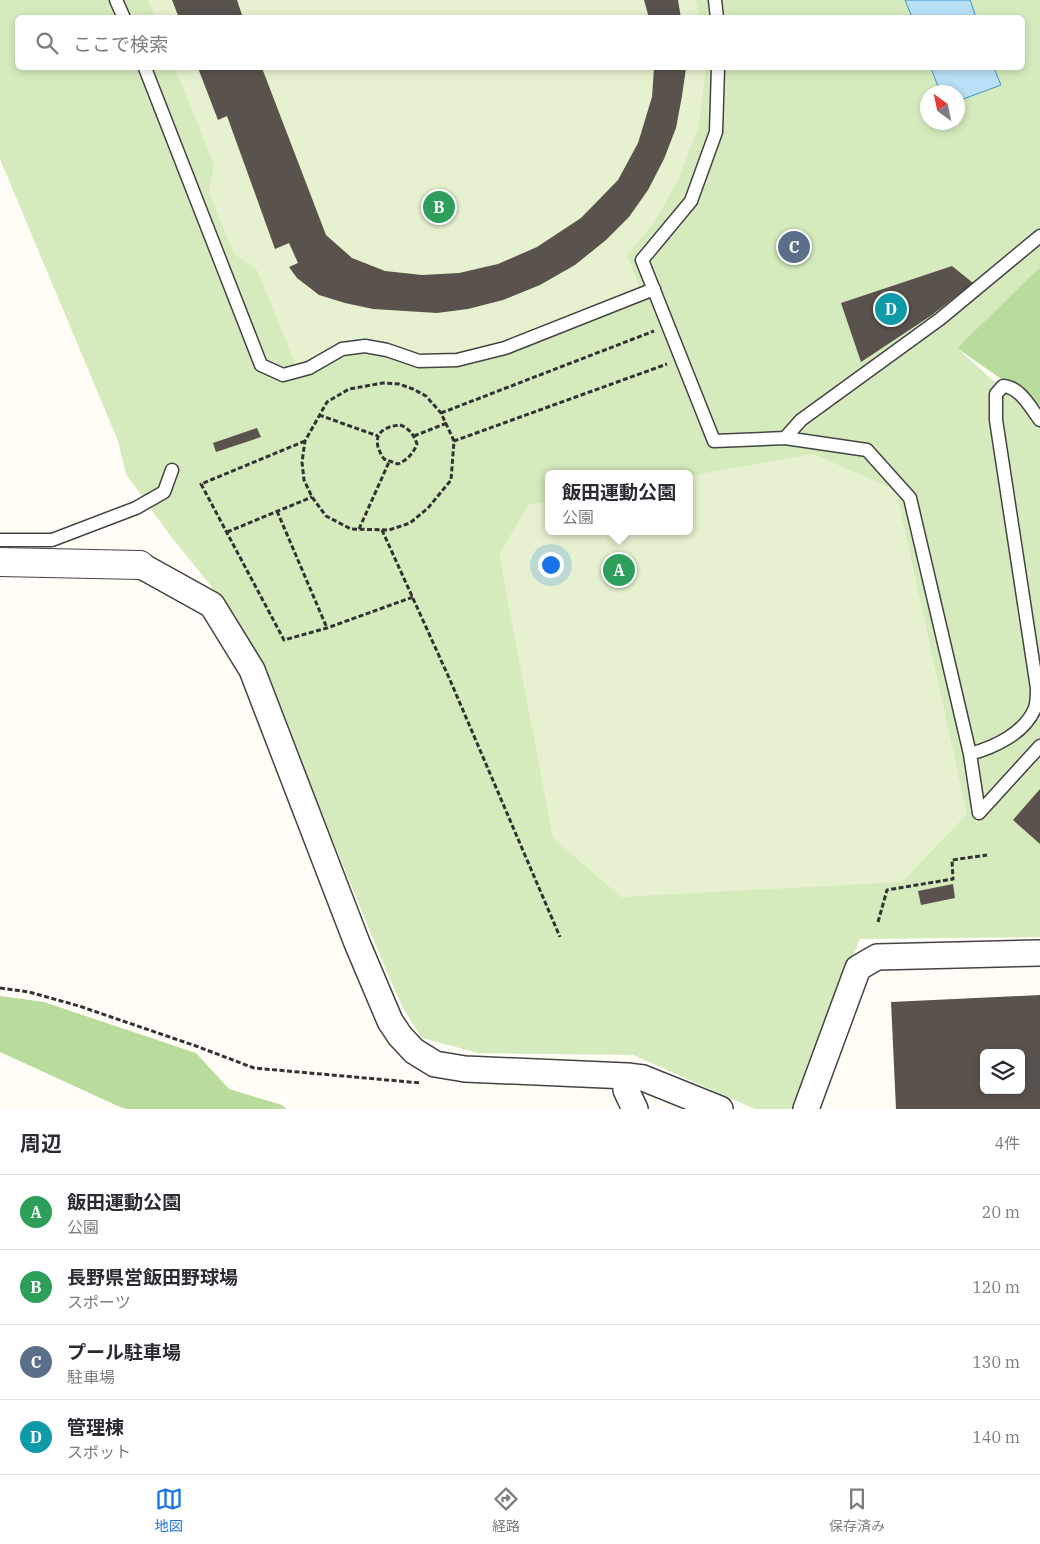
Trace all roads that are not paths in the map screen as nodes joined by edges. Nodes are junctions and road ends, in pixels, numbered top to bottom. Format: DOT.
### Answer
graph roads {
  1 [pos="116,0"];
  2 [pos="715,0"];
  3 [pos="123,15"];
  4 [pos="717,15"];
  5 [pos="146,70"];
  6 [pos="718,70"];
  7 [pos="1040,236"];
  8 [pos="654,289"];
  9 [pos="1040,420"];
  10 [pos="785,438"];
  11 [pos="172,470"];
  12 [pos="0,540"];
  13 [pos="0,562"];
  14 [pos="140,565"];
  15 [pos="1040,746"];
  16 [pos="970,754"];
  17 [pos="1040,953"];
  18 [pos="627,1076"];
  19 [pos="635,1109"];
  20 [pos="720,1109"];
  21 [pos="806,1109"];
  1 -- 3 [label="lane"];
  2 -- 4 [label="lane"];
  5 -- 8 [label="lane"];
  6 -- 8 [label="lane"];
  7 -- 10 [label="lane"];
  8 -- 10 [label="lane"];
  9 -- 16 [label="lane"];
  10 -- 16 [label="lane"];
  11 -- 12 [label="lane"];
  13 -- 14 [label="street"];
  14 -- 18 [label="street"];
  15 -- 16 [label="lane"];
  17 -- 21 [label="street"];
  18 -- 19 [label="street"];
  18 -- 20 [label="street"];
}
